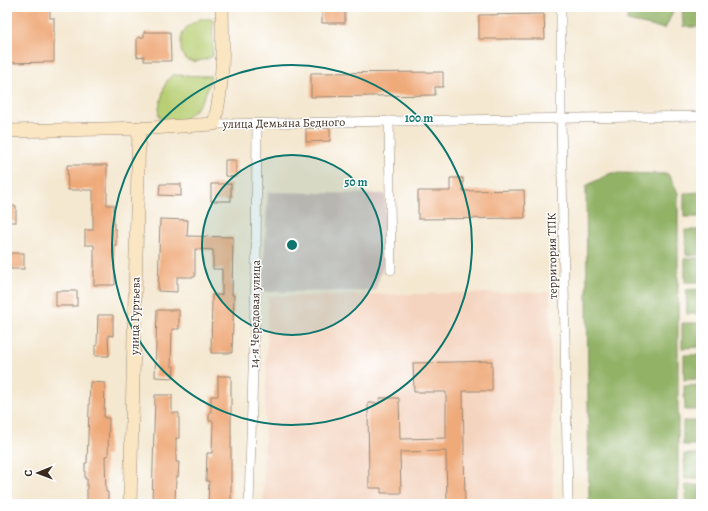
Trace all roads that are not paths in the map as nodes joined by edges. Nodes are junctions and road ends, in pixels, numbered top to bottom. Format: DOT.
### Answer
graph roads {
  1 [pos="222,7"];
  2 [pos="561,7"];
  3 [pos="701,116"];
  4 [pos="561,117"];
  5 [pos="388,121"];
  6 [pos="214,124"];
  7 [pos="257,124"];
  8 [pos="139,128"];
  9 [pos="7,131"];
  10 [pos="390,270"];
  11 [pos="130,504"];
  12 [pos="249,504"];
  13 [pos="568,504"];
  1 -- 6 [label="main road"];
  2 -- 4 [label="street, территория ТПК"];
  3 -- 4 [label="street, улица Демьяна Бедного"];
  4 -- 5 [label="street, улица Демьяна Бедного"];
  4 -- 13 [label="street, территория ТПК"];
  5 -- 7 [label="street, улица Демьяна Бедного"];
  5 -- 10 [label="street"];
  6 -- 7 [label="street, улица Демьяна Бедного"];
  6 -- 8 [label="main road, улица Демьяна Бедного"];
  7 -- 12 [label="street, 14-я Чередовая улица"];
  8 -- 9 [label="main road, улица Демьяна Бедного"];
  8 -- 11 [label="main road, улица Гуртьева"];
}
